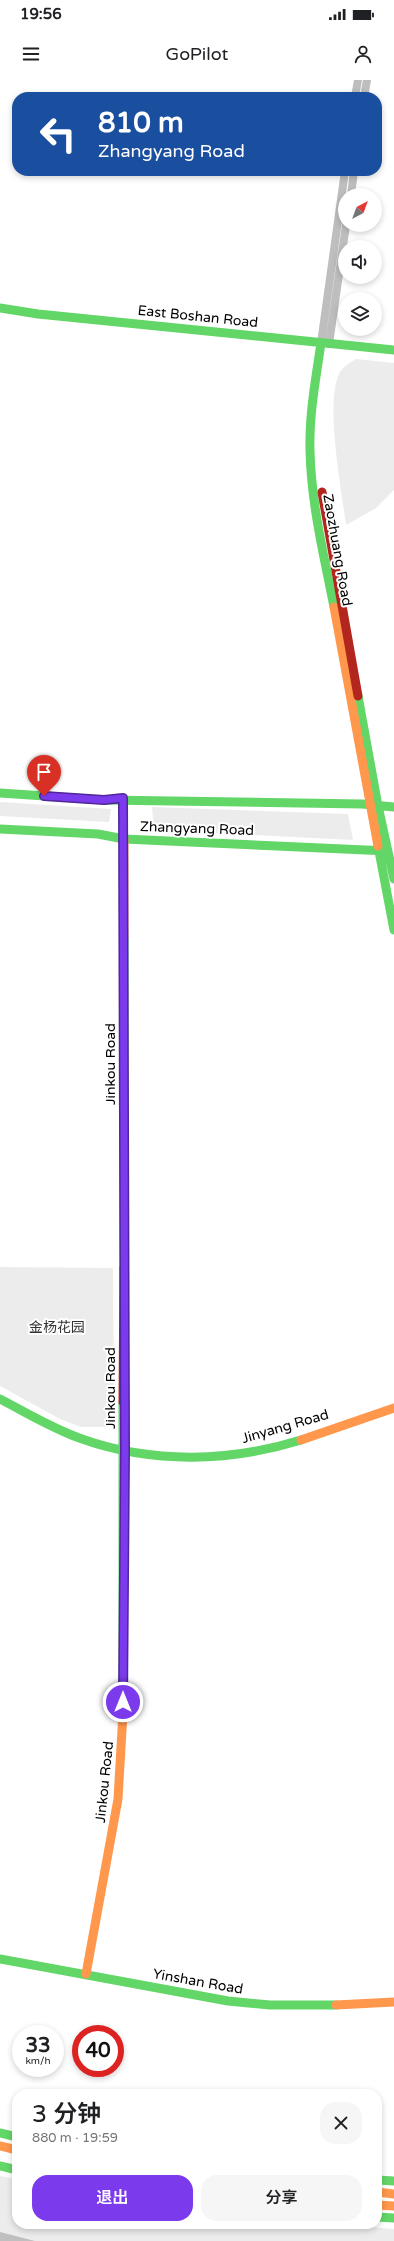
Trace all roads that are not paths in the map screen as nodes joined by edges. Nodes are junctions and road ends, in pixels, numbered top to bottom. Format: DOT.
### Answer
graph roads {
  1 [pos="358,80"];
  2 [pos="366,80"];
  3 [pos="356,92"];
  4 [pos="365,92"];
  5 [pos="344,176"];
  6 [pos="353,176"];
  7 [pos="352,188"];
  8 [pos="345,232"];
  9 [pos="0,308"];
  10 [pos="325,343"];
  11 [pos="394,350"];
  12 [pos="0,794"];
  13 [pos="123,798"];
  14 [pos="374,806"];
  15 [pos="394,807"];
  16 [pos="0,829"];
  17 [pos="124,839"];
  18 [pos="388,850"];
  19 [pos="394,879"];
  20 [pos="394,930"];
  21 [pos="0,1399"];
  22 [pos="394,1408"];
  23 [pos="125,1450"];
  24 [pos="0,1958"];
  25 [pos="86,1974"];
  26 [pos="394,2002"];
  27 [pos="0,2127"];
  28 [pos="12,2129"];
  29 [pos="0,2133"];
  30 [pos="12,2136"];
  31 [pos="0,2146"];
  32 [pos="12,2149"];
  33 [pos="0,2154"];
  34 [pos="12,2155"];
  35 [pos="0,2166"];
  36 [pos="12,2169"];
  37 [pos="382,2181"];
  38 [pos="393,2183"];
  39 [pos="382,2185"];
  40 [pos="382,2193"];
  41 [pos="394,2194"];
  42 [pos="382,2205"];
  43 [pos="394,2206"];
  44 [pos="382,2213"];
  45 [pos="392,2216"];
  46 [pos="382,2217"];
  1 -- 3 [label="street"];
  2 -- 4 [label="street"];
  5 -- 10 [label="street, Zaozhuang Road"];
  6 -- 7 [label="street"];
  8 -- 10 [label="street, Zaozhuang Road"];
  9 -- 10 [label="main road, East Boshan Road"];
  10 -- 11 [label="main road, East Boshan Road"];
  10 -- 14 [label="main road, Zaozhuang Road"];
  12 -- 13 [label="main road, Zhangyang Road"];
  13 -- 14 [label="main road, Zhangyang Road"];
  13 -- 17 [label="street, Jinkou Road"];
  14 -- 15 [label="main road, Zhangyang Road"];
  14 -- 18 [label="main road, Zaozhuang Road"];
  16 -- 17 [label="main road, Zhangyang Road"];
  17 -- 18 [label="main road, Zhangyang Road"];
  17 -- 23 [label="main road, Jinkou Road"];
  18 -- 19 [label="main road, Zaozhuang Road"];
  18 -- 20 [label="main road, Zaozhuang Road"];
  21 -- 23 [label="main road, Jinyang Road"];
  22 -- 23 [label="main road, Jinyang Road"];
  23 -- 25 [label="main road, Jinkou Road"];
  24 -- 25 [label="main road, Yinshan Road"];
  25 -- 26 [label="main road, Yinshan Road"];
  27 -- 28 [label="main road"];
  29 -- 30 [label="main road"];
  31 -- 32 [label="main road"];
  33 -- 34 [label="main road"];
  35 -- 36 [label="main road"];
  37 -- 38 [label="main road"];
  38 -- 39 [label="main road"];
  40 -- 41 [label="main road"];
  42 -- 43 [label="main road"];
  44 -- 45 [label="main road"];
  45 -- 46 [label="main road"];
}
